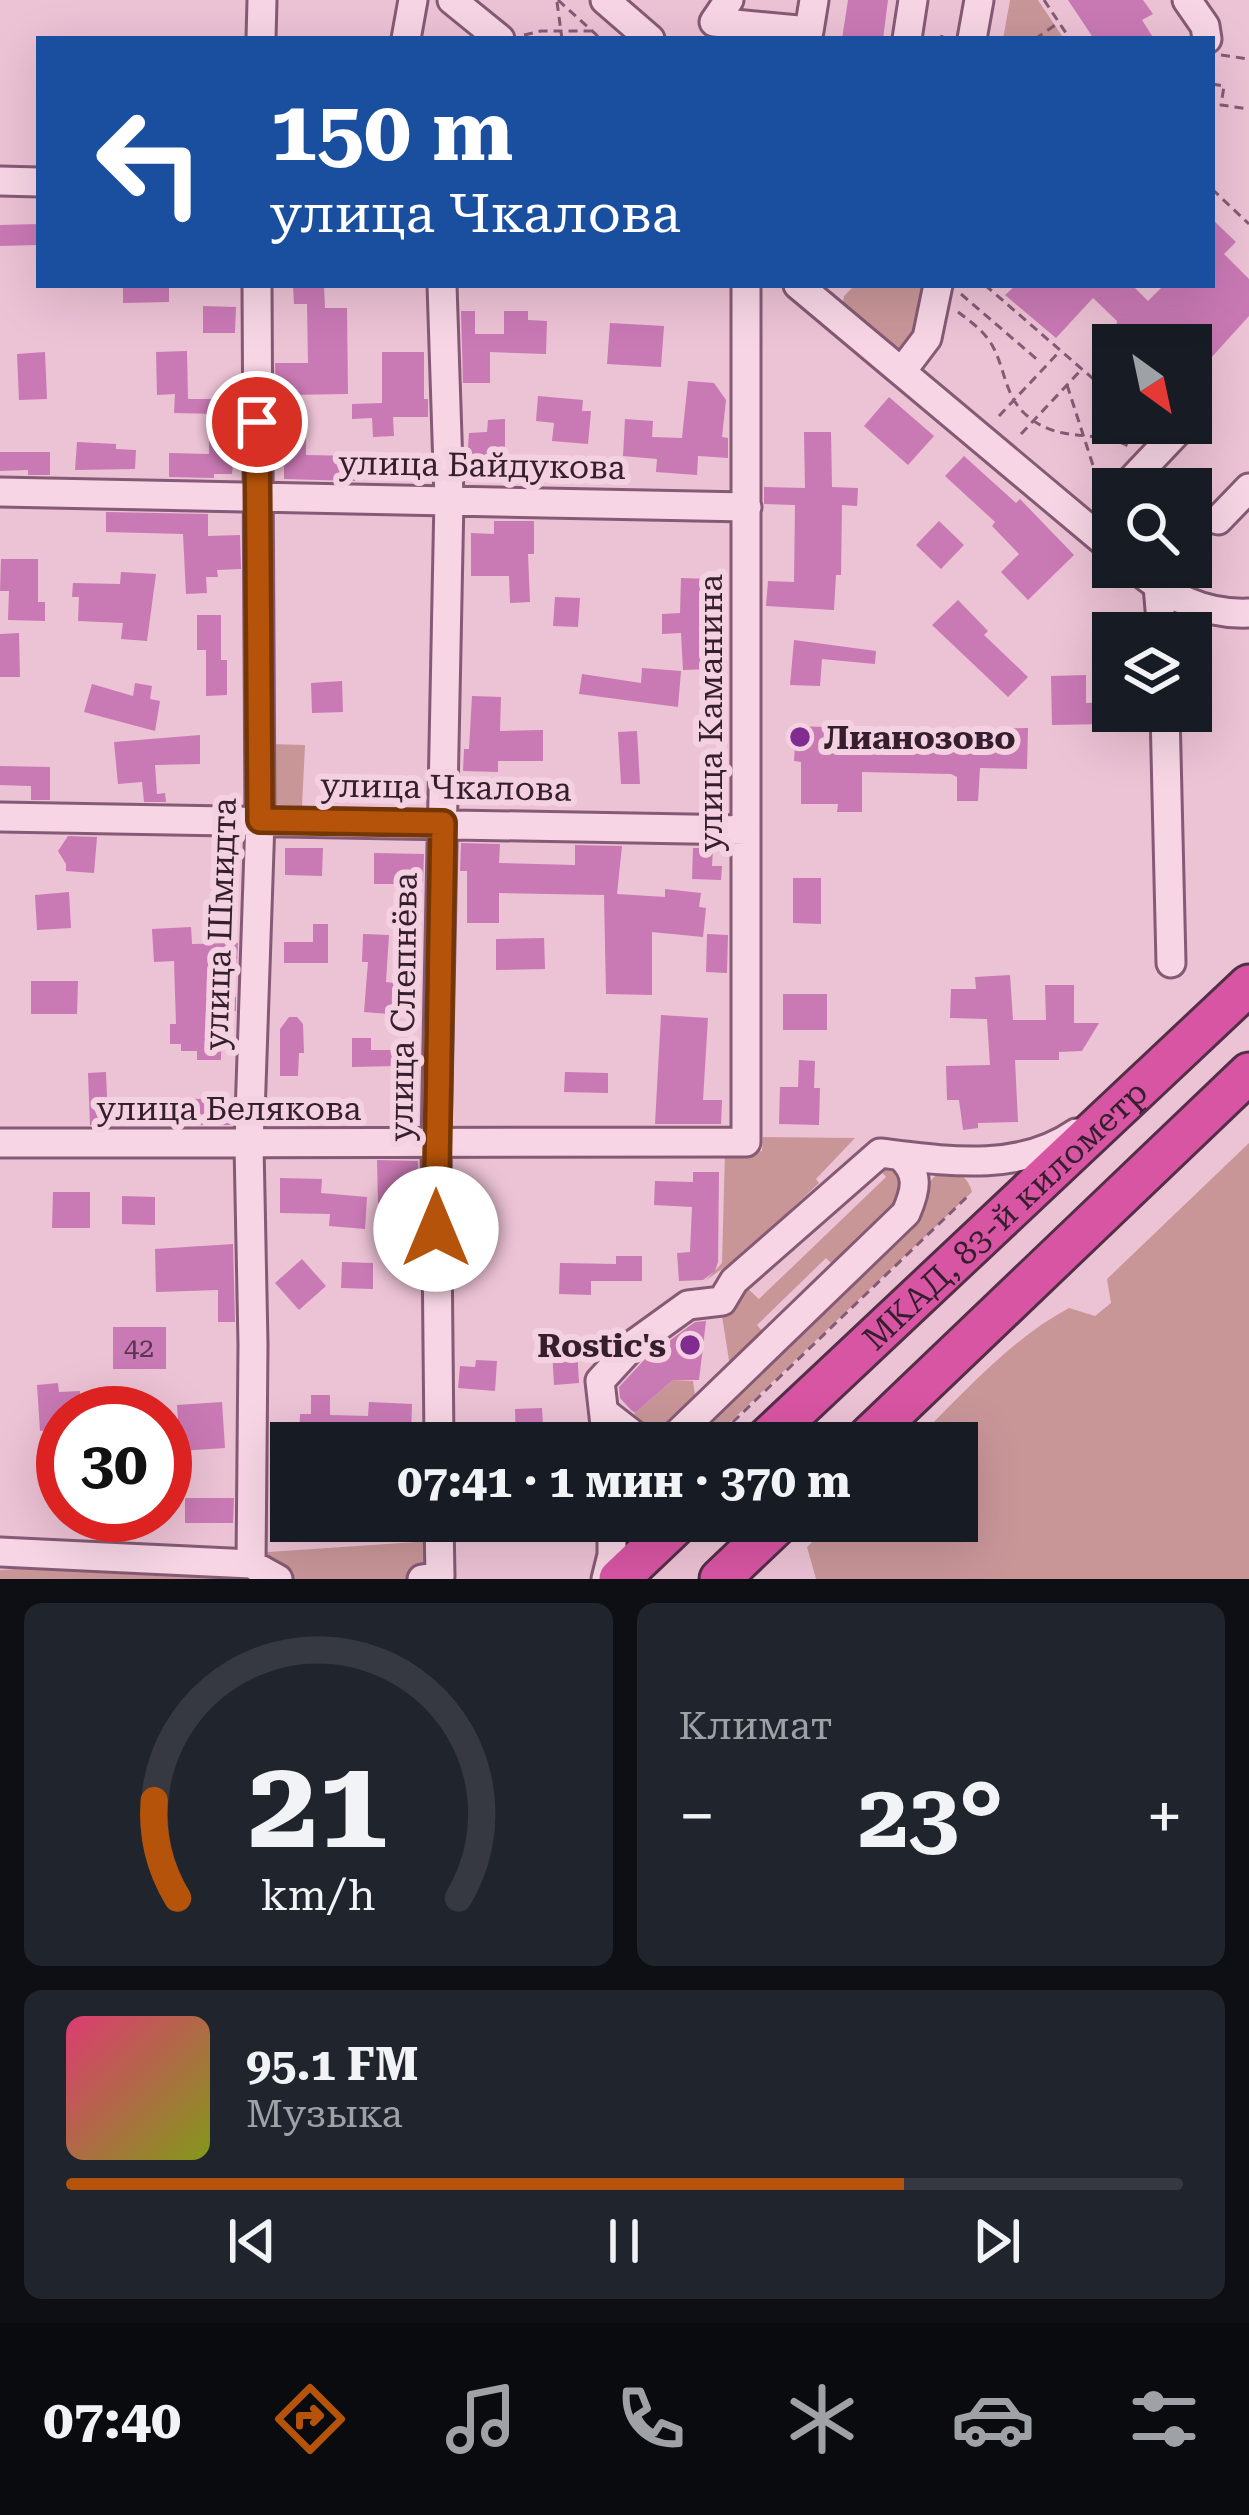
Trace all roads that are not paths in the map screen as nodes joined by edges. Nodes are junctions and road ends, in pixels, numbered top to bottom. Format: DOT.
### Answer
graph roads {
  1 [pos="262,0"];
  2 [pos="413,0"];
  3 [pos="452,0"];
  4 [pos="605,0"];
  5 [pos="814,0"];
  6 [pos="913,0"];
  7 [pos="979,0"];
  8 [pos="1187,0"];
  9 [pos="713,20"];
  10 [pos="261,36"];
  11 [pos="407,36"];
  12 [pos="510,36"];
  13 [pos="647,36"];
  14 [pos="907,36"];
  15 [pos="973,36"];
  16 [pos="1206,36"];
  17 [pos="0,181"];
  18 [pos="36,182"];
  19 [pos="257,288"];
  20 [pos="442,288"];
  21 [pos="746,288"];
  22 [pos="815,290"];
  23 [pos="950,290"];
  24 [pos="902,371"];
  25 [pos="1166,444"];
  26 [pos="1143,468"];
  27 [pos="1249,488"];
  28 [pos="0,492"];
  29 [pos="1092,496"];
  30 [pos="259,499"];
  31 [pos="449,499"];
  32 [pos="747,507"];
  33 [pos="1218,520"];
  34 [pos="1162,588"];
  35 [pos="1249,613"];
  36 [pos="1166,732"];
  37 [pos="0,817"];
  38 [pos="260,820"];
  39 [pos="443,823"];
  40 [pos="746,830"];
  41 [pos="1171,963"];
  42 [pos="1249,985"];
  43 [pos="1249,1073"];
  44 [pos="1135,1094"];
  45 [pos="746,1142"];
  46 [pos="0,1143"];
  47 [pos="249,1144"];
  48 [pos="436,1144"];
  49 [pos="900,1156"];
  50 [pos="604,1412"];
  51 [pos="439,1422"];
  52 [pos="605,1422"];
  53 [pos="784,1422"];
  54 [pos="884,1422"];
  55 [pos="436,1542"];
  56 [pos="612,1542"];
  57 [pos="658,1542"];
  58 [pos="759,1542"];
  59 [pos="0,1552"];
  60 [pos="251,1564"];
  61 [pos="431,1577"];
  62 [pos="278,1579"];
  63 [pos="606,1579"];
  64 [pos="619,1579"];
  65 [pos="720,1579"];
  1 -- 10 [label="street"];
  2 -- 11 [label="street"];
  3 -- 12 [label="street"];
  4 -- 13 [label="street"];
  5 -- 9 [label="street"];
  6 -- 14 [label="street"];
  7 -- 15 [label="street"];
  8 -- 16 [label="street"];
  17 -- 18 [label="street"];
  19 -- 30 [label="street, улица Шмидта"];
  20 -- 31 [label="street, улица Слепнёва"];
  21 -- 32 [label="street, улица Каманина"];
  22 -- 24 [label="street"];
  23 -- 24 [label="street"];
  24 -- 29 [label="street"];
  25 -- 26 [label="street"];
  27 -- 33 [label="street"];
  28 -- 30 [label="street, улица Байдукова"];
  30 -- 31 [label="street, улица Байдукова"];
  30 -- 38 [label="street, улица Шмидта"];
  31 -- 32 [label="street, улица Байдукова"];
  31 -- 39 [label="street, улица Слепнёва"];
  32 -- 40 [label="street, улица Каманина"];
  34 -- 35 [label="street"];
  36 -- 41 [label="street"];
  37 -- 38 [label="street, улица Чкалова"];
  38 -- 39 [label="street, улица Чкалова"];
  38 -- 47 [label="street, улица Шмидта"];
  39 -- 40 [label="street, улица Чкалова"];
  39 -- 48 [label="street, улица Слепнёва"];
  40 -- 45 [label="street, улица Каманина"];
  42 -- 44 [label="highway, МКАД, 83-й километр"];
  43 -- 54 [label="highway, МКАД, 83-й километр"];
  44 -- 49 [label="street"];
  44 -- 53 [label="highway, МКАД, 83-й километр"];
  45 -- 48 [label="street, улица Белякова"];
  46 -- 47 [label="street, улица Белякова"];
  47 -- 48 [label="street, улица Белякова"];
  47 -- 60 [label="street, улица Шмидта"];
  48 -- 51 [label="street, улица Слепнёва"];
  49 -- 50 [label="street"];
  49 -- 50 [label="street"];
  50 -- 52 [label="street"];
  55 -- 61 [label="street"];
  56 -- 63 [label="street"];
  57 -- 64 [label="highway"];
  58 -- 65 [label="highway"];
  59 -- 60 [label="street"];
  60 -- 62 [label="street"];
}
